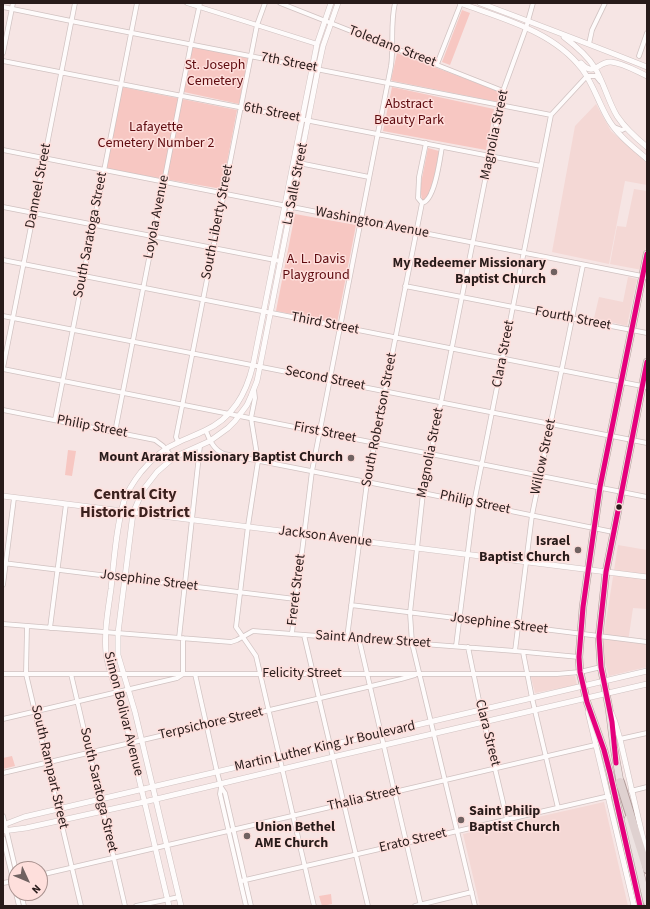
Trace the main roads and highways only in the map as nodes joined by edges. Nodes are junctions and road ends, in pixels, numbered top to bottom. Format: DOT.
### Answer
graph roads {
  1 [pos="647,254"];
  2 [pos="645,277"];
  3 [pos="647,362"];
  4 [pos="645,387"];
  5 [pos="614,772"];
  6 [pos="620,782"];
  7 [pos="647,869"];
  8 [pos="647,902"];
  9 [pos="640,906"];
  1 -- 2 [label="main road"];
  2 -- 5 [label="main road"];
  3 -- 4 [label="main road"];
  4 -- 5 [label="main road"];
  5 -- 6 [label="main road"];
  5 -- 9 [label="main road"];
  6 -- 7 [label="highway"];
  6 -- 8 [label="main road"];
}
